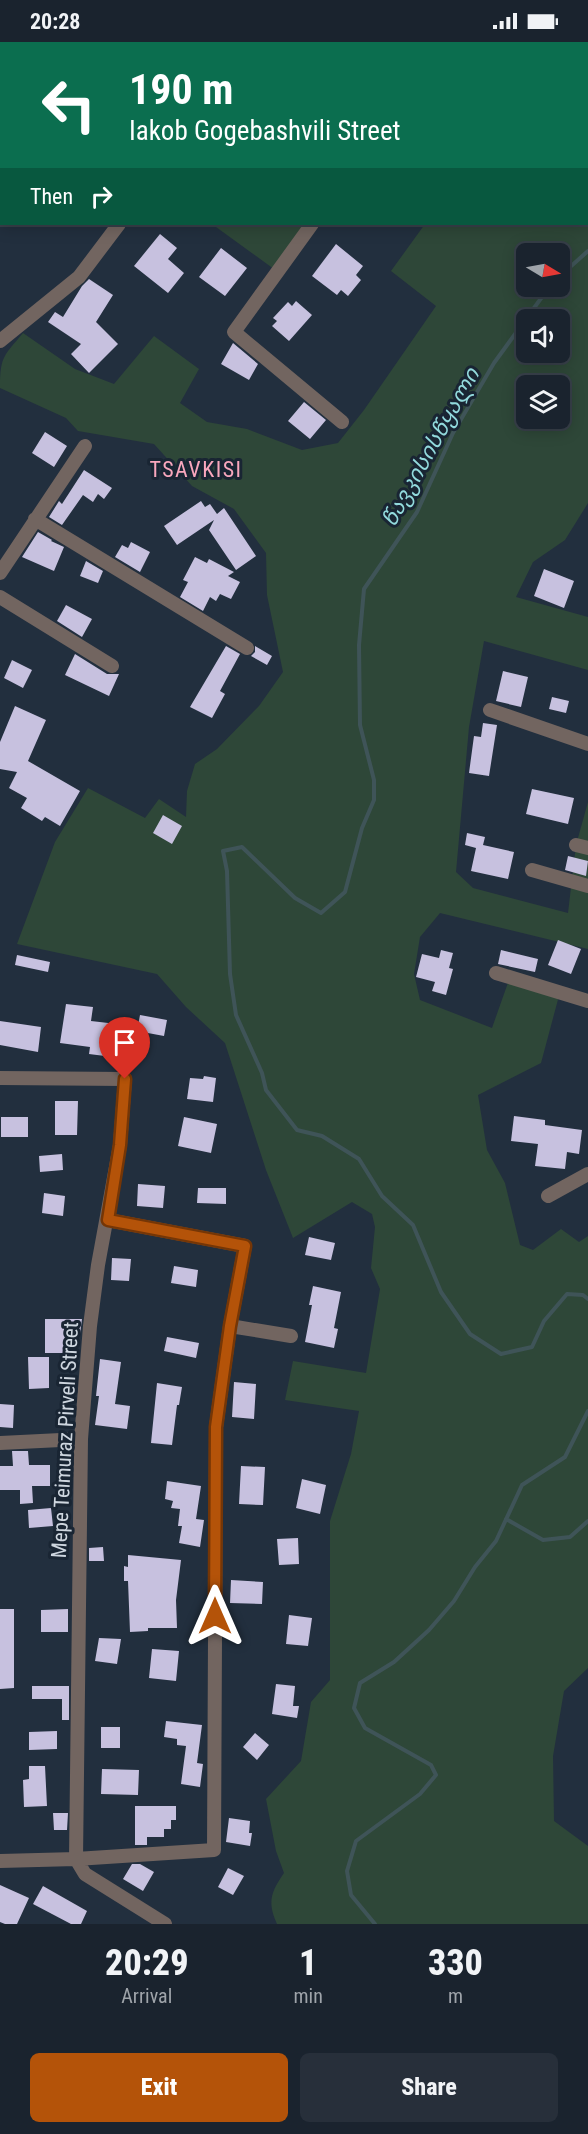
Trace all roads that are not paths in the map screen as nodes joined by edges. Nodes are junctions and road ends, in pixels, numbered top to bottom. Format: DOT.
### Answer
graph roads {
  1 [pos="118,225"];
  2 [pos="311,225"];
  3 [pos="0,341"];
  4 [pos="342,422"];
  5 [pos="85,446"];
  6 [pos="36,519"];
  7 [pos="0,573"];
  8 [pos="0,597"];
  9 [pos="247,648"];
  10 [pos="112,666"];
  11 [pos="490,710"];
  12 [pos="588,744"];
  13 [pos="532,870"];
  14 [pos="588,886"];
  15 [pos="496,973"];
  16 [pos="588,1000"];
  17 [pos="0,1078"];
  18 [pos="588,1174"];
  19 [pos="548,1196"];
  20 [pos="108,1220"];
  21 [pos="230,1326"];
  22 [pos="291,1336"];
  23 [pos="81,1439"];
  24 [pos="0,1443"];
  25 [pos="76,1859"];
  26 [pos="0,1861"];
  27 [pos="165,1924"];
  1 -- 3 [label="street"];
  2 -- 4 [label="street"];
  5 -- 6 [label="street"];
  6 -- 7 [label="street"];
  6 -- 9 [label="street"];
  8 -- 10 [label="street"];
  11 -- 12 [label="street"];
  13 -- 14 [label="street"];
  15 -- 16 [label="street"];
  17 -- 20 [label="street, Mepe Teimuraz Pirveli Street"];
  18 -- 19 [label="street"];
  20 -- 21 [label="street"];
  20 -- 23 [label="street, Mepe Teimuraz Pirveli Street"];
  21 -- 22 [label="street"];
  21 -- 25 [label="street"];
  23 -- 24 [label="street"];
  23 -- 25 [label="street, Mepe Teimuraz Pirveli Street"];
  25 -- 26 [label="street"];
  25 -- 27 [label="street"];
}
